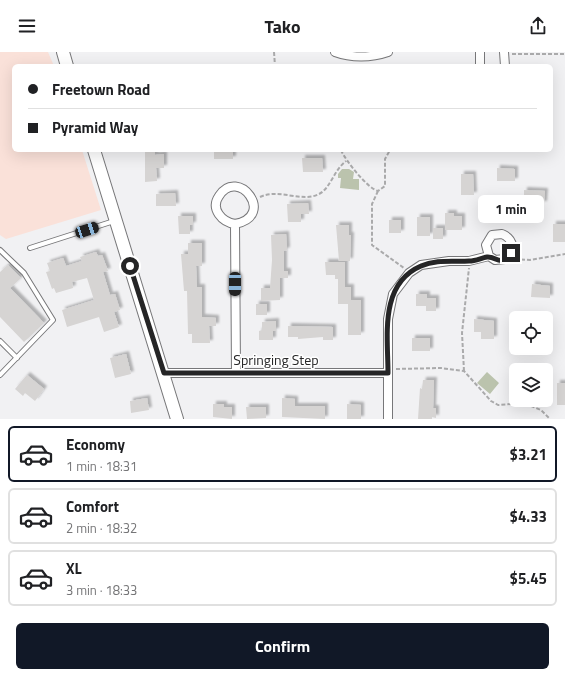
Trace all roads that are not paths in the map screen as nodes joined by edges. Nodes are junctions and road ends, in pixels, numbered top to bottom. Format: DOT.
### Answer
graph roads {
  1 [pos="63,52"];
  2 [pos="334,52"];
  3 [pos="388,52"];
  4 [pos="480,52"];
  5 [pos="504,53"];
  6 [pos="66,64"];
  7 [pos="480,64"];
  8 [pos="505,64"];
  9 [pos="95,152"];
  10 [pos="116,220"];
  11 [pos="235,224"];
  12 [pos="30,248"];
  13 [pos="0,250"];
  14 [pos="489,256"];
  15 [pos="0,341"];
  16 [pos="17,358"];
  17 [pos="164,373"];
  18 [pos="236,373"];
  19 [pos="388,373"];
  20 [pos="0,374"];
  21 [pos="177,419"];
  22 [pos="388,419"];
  1 -- 6 [label="street"];
  2 -- 3 [label="street"];
  4 -- 7 [label="street"];
  5 -- 8 [label="street"];
  9 -- 10 [label="street"];
  10 -- 12 [label="lane"];
  10 -- 17 [label="street"];
  11 -- 11 [label="street"];
  11 -- 18 [label="street"];
  13 -- 16 [label="lane"];
  14 -- 14 [label="street"];
  14 -- 19 [label="street"];
  15 -- 16 [label="lane"];
  16 -- 20 [label="lane"];
  17 -- 18 [label="street, Springing Step"];
  17 -- 21 [label="street"];
  18 -- 19 [label="street, Springing Step"];
  19 -- 22 [label="street"];
}
